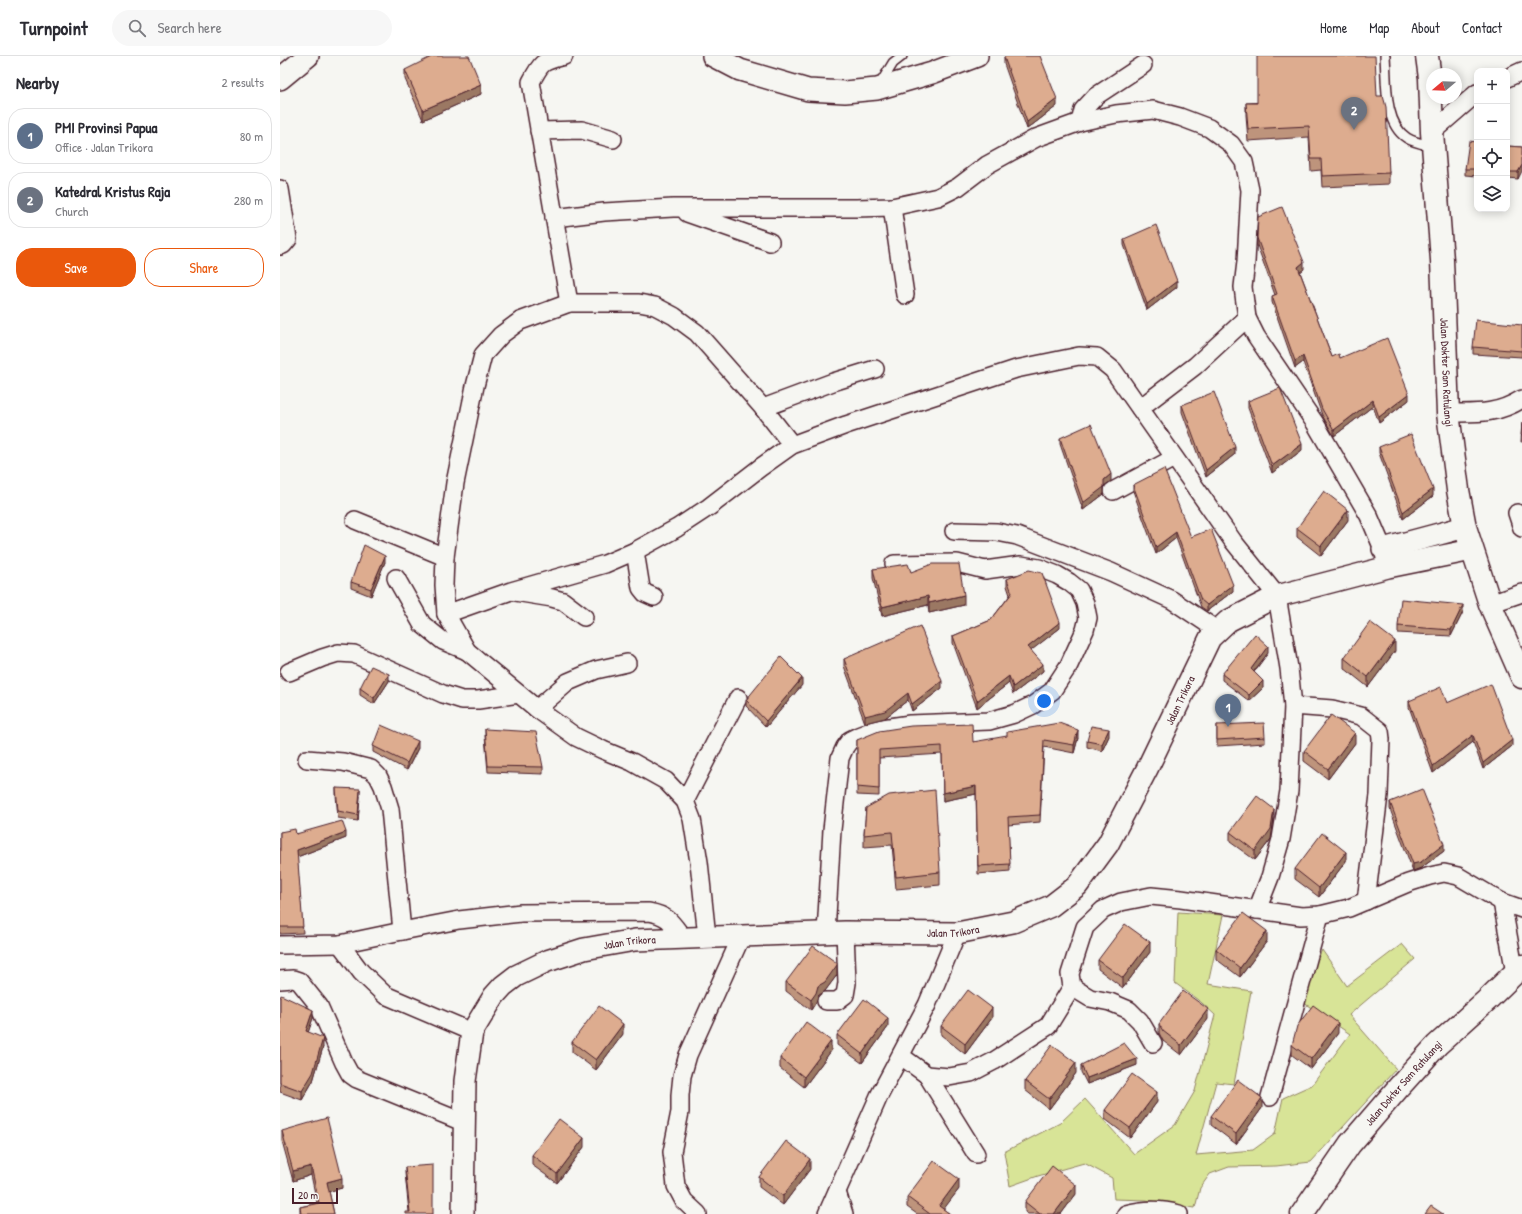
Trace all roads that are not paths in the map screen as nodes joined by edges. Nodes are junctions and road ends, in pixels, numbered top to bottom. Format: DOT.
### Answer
graph roads {
  1 [pos="308,56"];
  2 [pos="564,56"];
  3 [pos="713,56"];
  4 [pos="902,56"];
  5 [pos="977,56"];
  6 [pos="1385,56"];
  7 [pos="1427,56"];
  8 [pos="1143,65"];
  9 [pos="1522,71"];
  10 [pos="1510,77"];
  11 [pos="280,79"];
  12 [pos="877,89"];
  13 [pos="1474,96"];
  14 [pos="1080,122"];
  15 [pos="539,131"];
  16 [pos="613,139"];
  17 [pos="1433,139"];
  18 [pos="280,189"];
  19 [pos="892,206"];
  20 [pos="672,208"];
  21 [pos="554,218"];
  22 [pos="770,242"];
  23 [pos="280,246"];
  24 [pos="905,295"];
  25 [pos="569,302"];
  26 [pos="1247,318"];
  27 [pos="875,369"];
  28 [pos="1522,399"];
  29 [pos="763,408"];
  30 [pos="1140,408"];
  31 [pos="1448,413"];
  32 [pos="792,445"];
  33 [pos="1174,458"];
  34 [pos="1113,491"];
  35 [pos="355,520"];
  36 [pos="1465,527"];
  37 [pos="954,531"];
  38 [pos="1472,550"];
  39 [pos="635,551"];
  40 [pos="445,557"];
  41 [pos="1385,558"];
  42 [pos="894,564"];
  43 [pos="396,578"];
  44 [pos="511,591"];
  45 [pos="1522,593"];
  46 [pos="654,596"];
  47 [pos="1277,596"];
  48 [pos="1490,604"];
  49 [pos="446,614"];
  50 [pos="584,617"];
  51 [pos="1217,630"];
  52 [pos="467,651"];
  53 [pos="627,663"];
  54 [pos="289,672"];
  55 [pos="1522,677"];
  56 [pos="519,694"];
  57 [pos="738,698"];
  58 [pos="1293,706"];
  59 [pos="537,709"];
  60 [pos="307,759"];
  61 [pos="685,801"];
  62 [pos="1366,901"];
  63 [pos="1502,902"];
  64 [pos="1522,909"];
  65 [pos="1257,910"];
  66 [pos="1320,915"];
  67 [pos="402,931"];
  68 [pos="836,933"];
  69 [pos="957,933"];
  70 [pos="742,935"];
  71 [pos="707,937"];
  72 [pos="684,938"];
  73 [pos="340,944"];
  74 [pos="280,945"];
  75 [pos="1518,969"];
  76 [pos="280,980"];
  77 [pos="1072,987"];
  78 [pos="826,1001"];
  79 [pos="472,1032"];
  80 [pos="1153,1043"];
  81 [pos="901,1056"];
  82 [pos="927,1075"];
  83 [pos="1270,1097"];
  84 [pos="464,1123"];
  85 [pos="976,1154"];
  86 [pos="837,1192"];
  87 [pos="463,1214"];
  88 [pos="698,1214"];
  89 [pos="828,1214"];
  90 [pos="844,1214"];
  91 [pos="1126,1214"];
  92 [pos="1179,1214"];
  93 [pos="1302,1214"];
  1 -- 11 [label="street"];
  2 -- 15 [label="street"];
  3 -- 12 [label="street"];
  4 -- 12 [label="lane"];
  5 -- 12 [label="street"];
  6 -- 17 [label="lane"];
  7 -- 17 [label="main road, Jalan Dokter Sam Ratulangi"];
  8 -- 14 [label="street"];
  9 -- 10 [label="street"];
  13 -- 17 [label="street"];
  14 -- 19 [label="street"];
  14 -- 26 [label="street"];
  15 -- 16 [label="street"];
  15 -- 21 [label="street"];
  17 -- 31 [label="main road, Jalan Dokter Sam Ratulangi"];
  18 -- 23 [label="street"];
  19 -- 20 [label="street"];
  19 -- 24 [label="street"];
  20 -- 21 [label="street"];
  20 -- 22 [label="street"];
  21 -- 25 [label="street"];
  25 -- 29 [label="street"];
  25 -- 40 [label="street"];
  26 -- 30 [label="street"];
  26 -- 41 [label="street"];
  27 -- 29 [label="street"];
  28 -- 31 [label="street"];
  29 -- 32 [label="street"];
  30 -- 32 [label="street"];
  30 -- 33 [label="street"];
  31 -- 36 [label="main road, Jalan Dokter Sam Ratulangi"];
  32 -- 39 [label="street"];
  33 -- 34 [label="street"];
  33 -- 47 [label="street"];
  35 -- 40 [label="street"];
  36 -- 38 [label="main road, Jalan Dokter Sam Ratulangi"];
  36 -- 41 [label="street, Jalan Trikora"];
  37 -- 51 [label="street"];
  38 -- 41 [label="street, Jalan Trikora"];
  38 -- 48 [label="main road, Jalan Dokter Sam Ratulangi"];
  39 -- 44 [label="street"];
  39 -- 46 [label="street"];
  40 -- 49 [label="street"];
  41 -- 47 [label="street, Jalan Trikora"];
  42 -- 68 [label="street"];
  43 -- 52 [label="street"];
  44 -- 49 [label="street"];
  44 -- 50 [label="street"];
  45 -- 48 [label="street"];
  47 -- 51 [label="street, Jalan Trikora"];
  47 -- 58 [label="street"];
  48 -- 55 [label="main road, Jalan Dokter Sam Ratulangi"];
  49 -- 52 [label="street"];
  51 -- 69 [label="street, Jalan Trikora"];
  52 -- 56 [label="street"];
  53 -- 59 [label="street"];
  54 -- 56 [label="street"];
  56 -- 59 [label="street"];
  57 -- 61 [label="street"];
  58 -- 62 [label="street"];
  58 -- 65 [label="street"];
  59 -- 61 [label="street"];
  60 -- 67 [label="street"];
  61 -- 71 [label="street"];
  62 -- 63 [label="street"];
  62 -- 66 [label="street"];
  63 -- 64 [label="street"];
  63 -- 75 [label="street"];
  65 -- 66 [label="street"];
  65 -- 77 [label="street"];
  66 -- 83 [label="street"];
  67 -- 72 [label="street"];
  67 -- 73 [label="street"];
  68 -- 69 [label="street, Jalan Trikora"];
  68 -- 70 [label="street, Jalan Trikora"];
  68 -- 78 [label="street"];
  69 -- 81 [label="street"];
  70 -- 71 [label="street, Jalan Trikora"];
  70 -- 88 [label="street"];
  71 -- 72 [label="street, Jalan Trikora"];
  72 -- 79 [label="street, Jalan Trikora"];
  73 -- 74 [label="street"];
  73 -- 79 [label="street"];
  75 -- 93 [label="main road, Jalan Dokter Sam Ratulangi"];
  76 -- 84 [label="street"];
  77 -- 80 [label="street"];
  77 -- 82 [label="street"];
  79 -- 84 [label="street, Jalan Trikora"];
  81 -- 82 [label="street"];
  81 -- 86 [label="street"];
  82 -- 85 [label="street"];
  84 -- 87 [label="street, Jalan Trikora"];
  86 -- 89 [label="street"];
  86 -- 90 [label="street"];
  91 -- 92 [label="street"];
}
